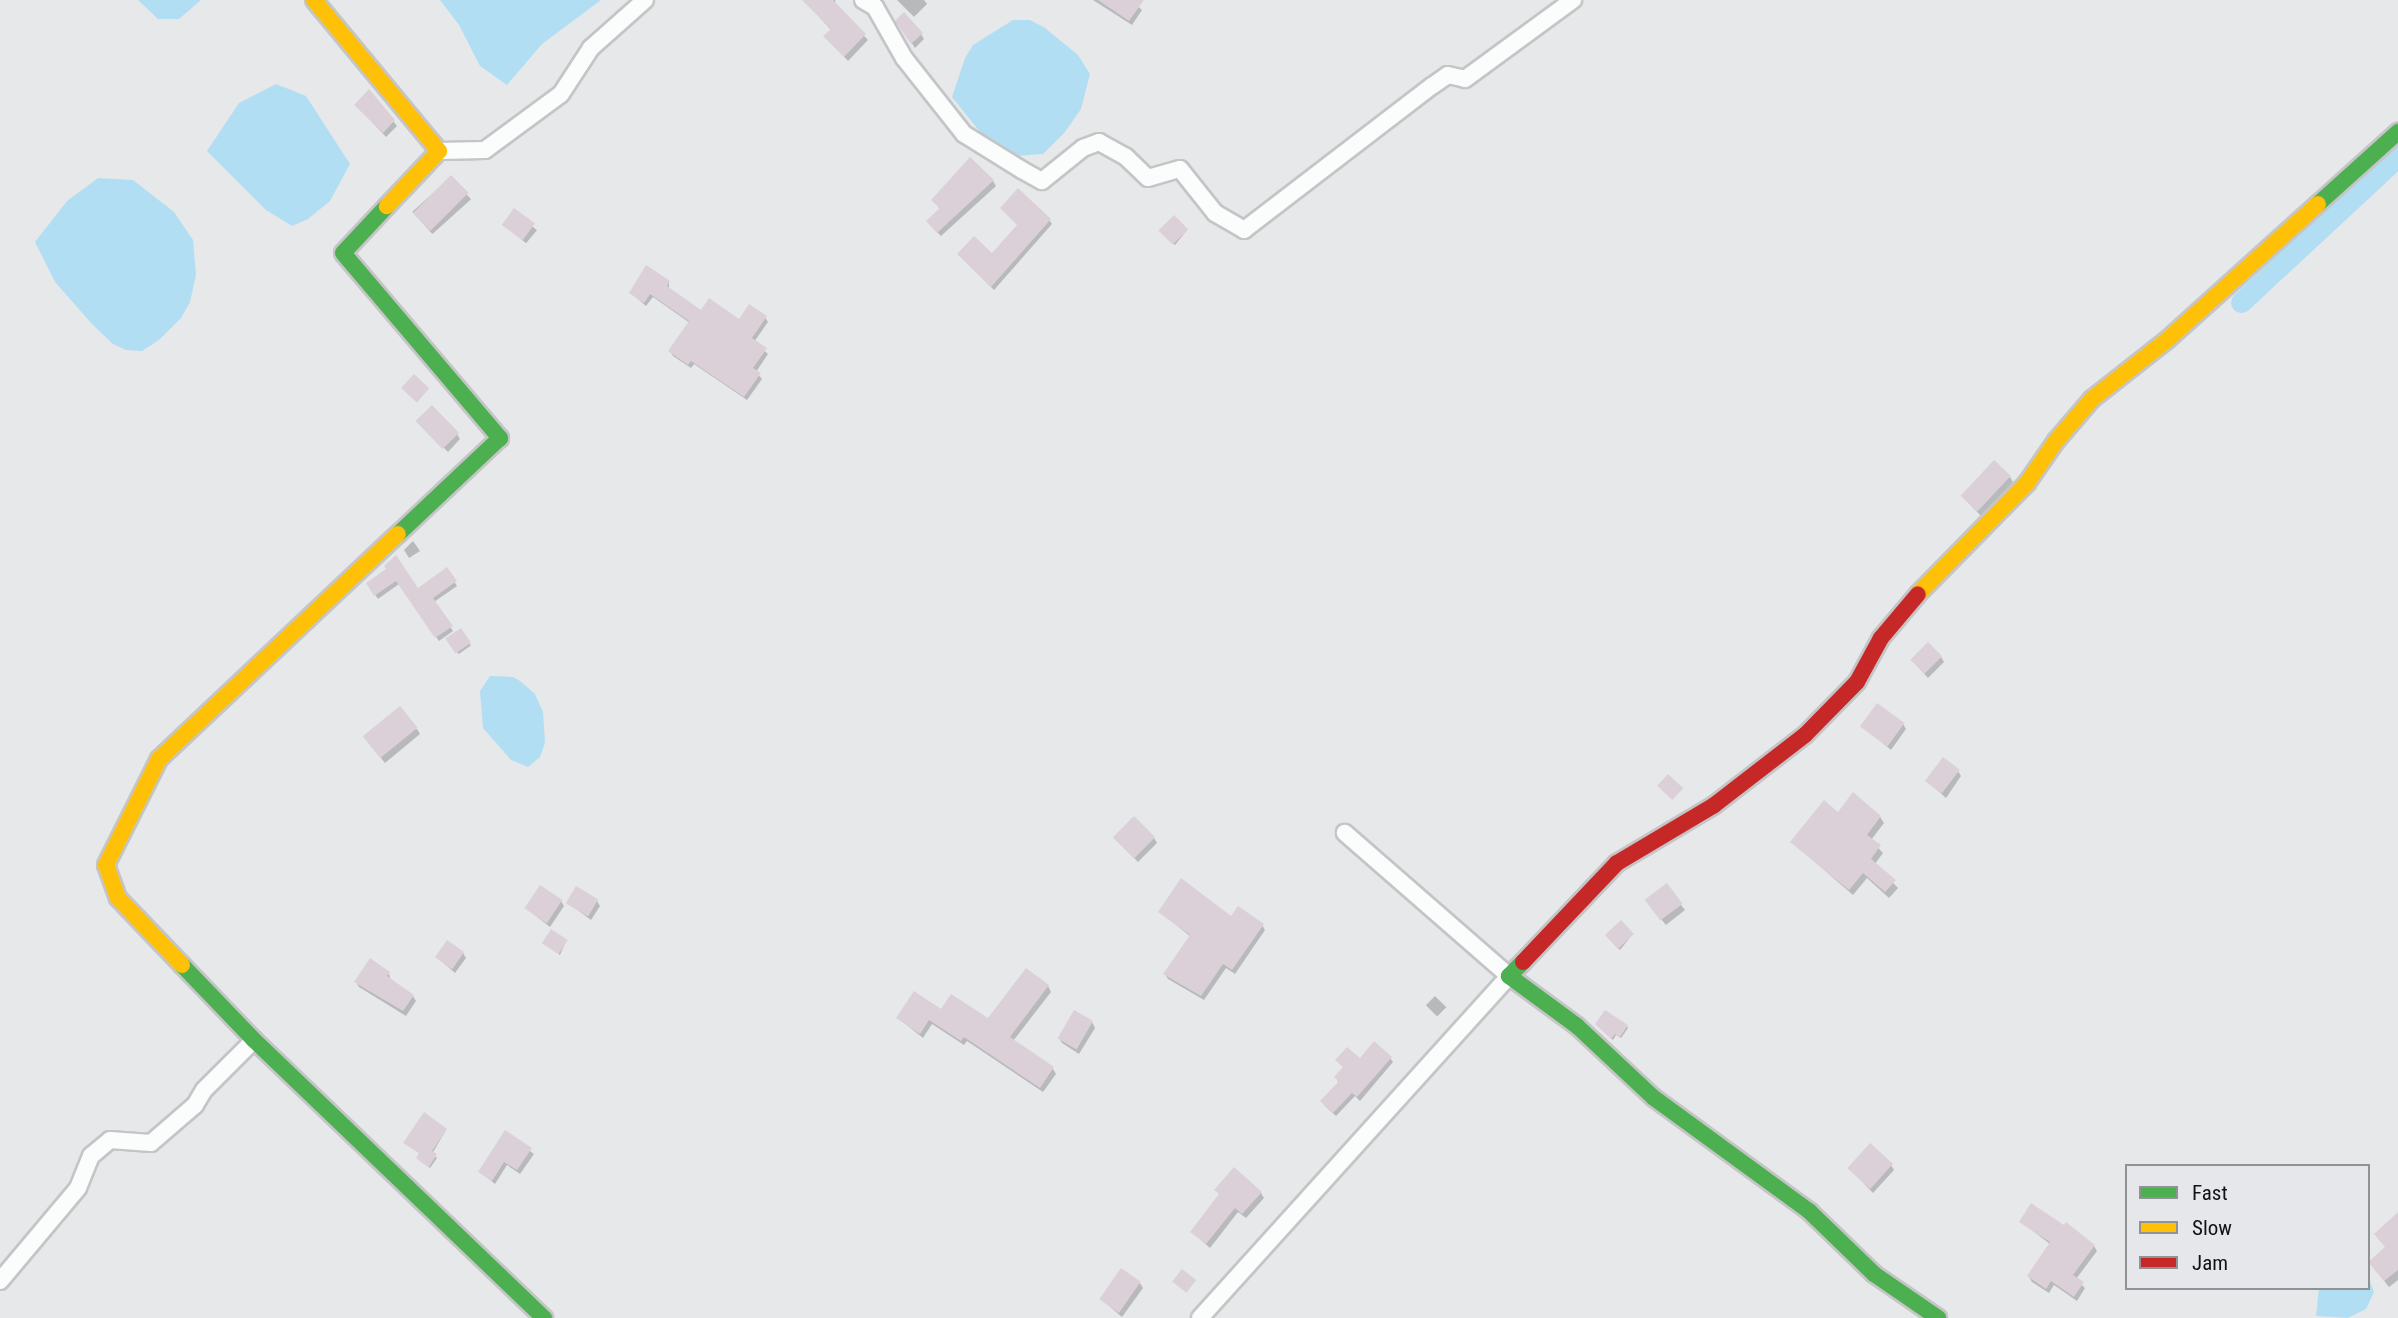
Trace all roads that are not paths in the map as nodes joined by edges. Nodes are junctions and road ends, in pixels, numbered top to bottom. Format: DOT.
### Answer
graph roads {
  1 [pos="314,0"];
  2 [pos="645,0"];
  3 [pos="863,0"];
  4 [pos="1573,0"];
  5 [pos="2398,132"];
  6 [pos="439,151"];
  7 [pos="1345,833"];
  8 [pos="1509,976"];
  9 [pos="254,1040"];
  10 [pos="0,1281"];
  11 [pos="544,1318"];
  12 [pos="1200,1318"];
  13 [pos="1938,1318"];
  1 -- 6 [label="street"];
  2 -- 6 [label="street"];
  3 -- 4 [label="street"];
  5 -- 8 [label="street"];
  6 -- 9 [label="street"];
  7 -- 8 [label="street"];
  8 -- 12 [label="street"];
  8 -- 13 [label="street"];
  9 -- 10 [label="street"];
  9 -- 11 [label="street"];
}
